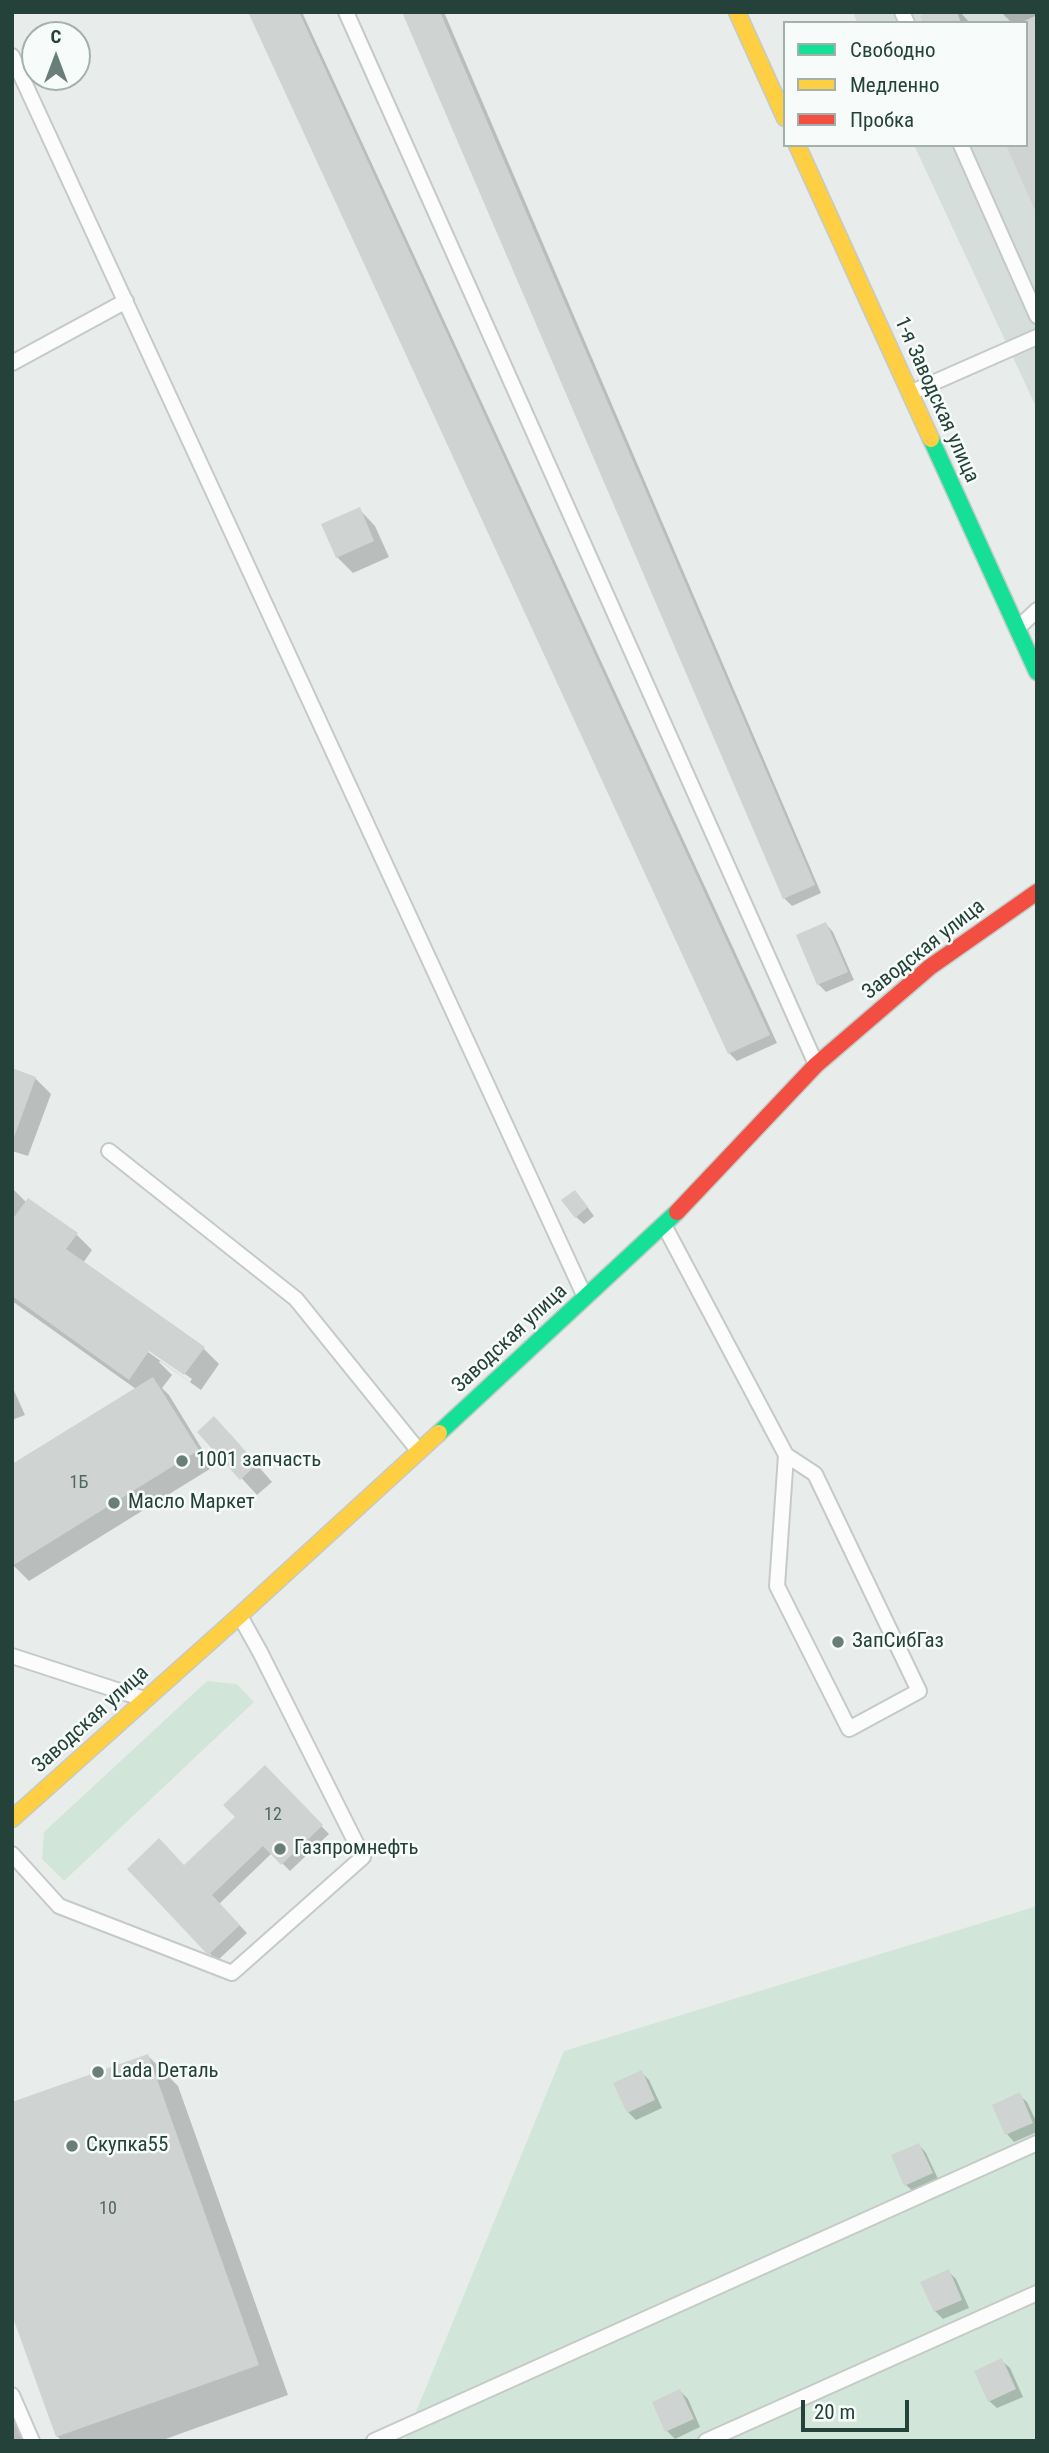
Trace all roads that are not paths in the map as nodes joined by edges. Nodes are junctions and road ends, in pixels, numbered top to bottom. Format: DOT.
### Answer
graph roads {
  1 [pos="346,12"];
  2 [pos="737,12"];
  3 [pos="12,56"];
  4 [pos="783,114"];
  5 [pos="798,147"];
  6 [pos="962,147"];
  7 [pos="125,301"];
  8 [pos="1037,317"];
  9 [pos="1037,337"];
  10 [pos="12,363"];
  11 [pos="910,393"];
  12 [pos="1037,610"];
  13 [pos="1017,629"];
  14 [pos="1037,672"];
  15 [pos="1037,892"];
  16 [pos="816,1065"];
  17 [pos="108,1151"];
  18 [pos="664,1226"];
  19 [pos="586,1298"];
  20 [pos="419,1451"];
  21 [pos="786,1455"];
  22 [pos="239,1616"];
  23 [pos="12,1656"];
  24 [pos="146,1700"];
  25 [pos="12,1819"];
  26 [pos="12,1854"];
  27 [pos="1037,2143"];
  28 [pos="1037,2293"];
  29 [pos="12,2395"];
  30 [pos="32,2441"];
  31 [pos="374,2441"];
  32 [pos="706,2441"];
  1 -- 16 [label="lane"];
  2 -- 4 [label="main road"];
  3 -- 7 [label="lane"];
  5 -- 11 [label="main road, 1-я Заводская улица"];
  6 -- 8 [label="lane"];
  7 -- 10 [label="lane"];
  7 -- 19 [label="lane"];
  9 -- 11 [label="lane"];
  11 -- 13 [label="main road, 1-я Заводская улица"];
  12 -- 13 [label="lane"];
  13 -- 14 [label="main road, 1-я Заводская улица"];
  15 -- 16 [label="main road, Заводская улица"];
  16 -- 18 [label="main road, Заводская улица"];
  17 -- 20 [label="lane"];
  18 -- 19 [label="main road, Заводская улица"];
  18 -- 21 [label="lane"];
  19 -- 20 [label="main road, Заводская улица"];
  20 -- 22 [label="main road, Заводская улица"];
  21 -- 21 [label="lane"];
  22 -- 24 [label="main road, Заводская улица"];
  22 -- 26 [label="lane"];
  23 -- 24 [label="lane"];
  24 -- 25 [label="main road, Заводская улица"];
  27 -- 31 [label="lane"];
  28 -- 32 [label="lane"];
  29 -- 30 [label="lane"];
}
